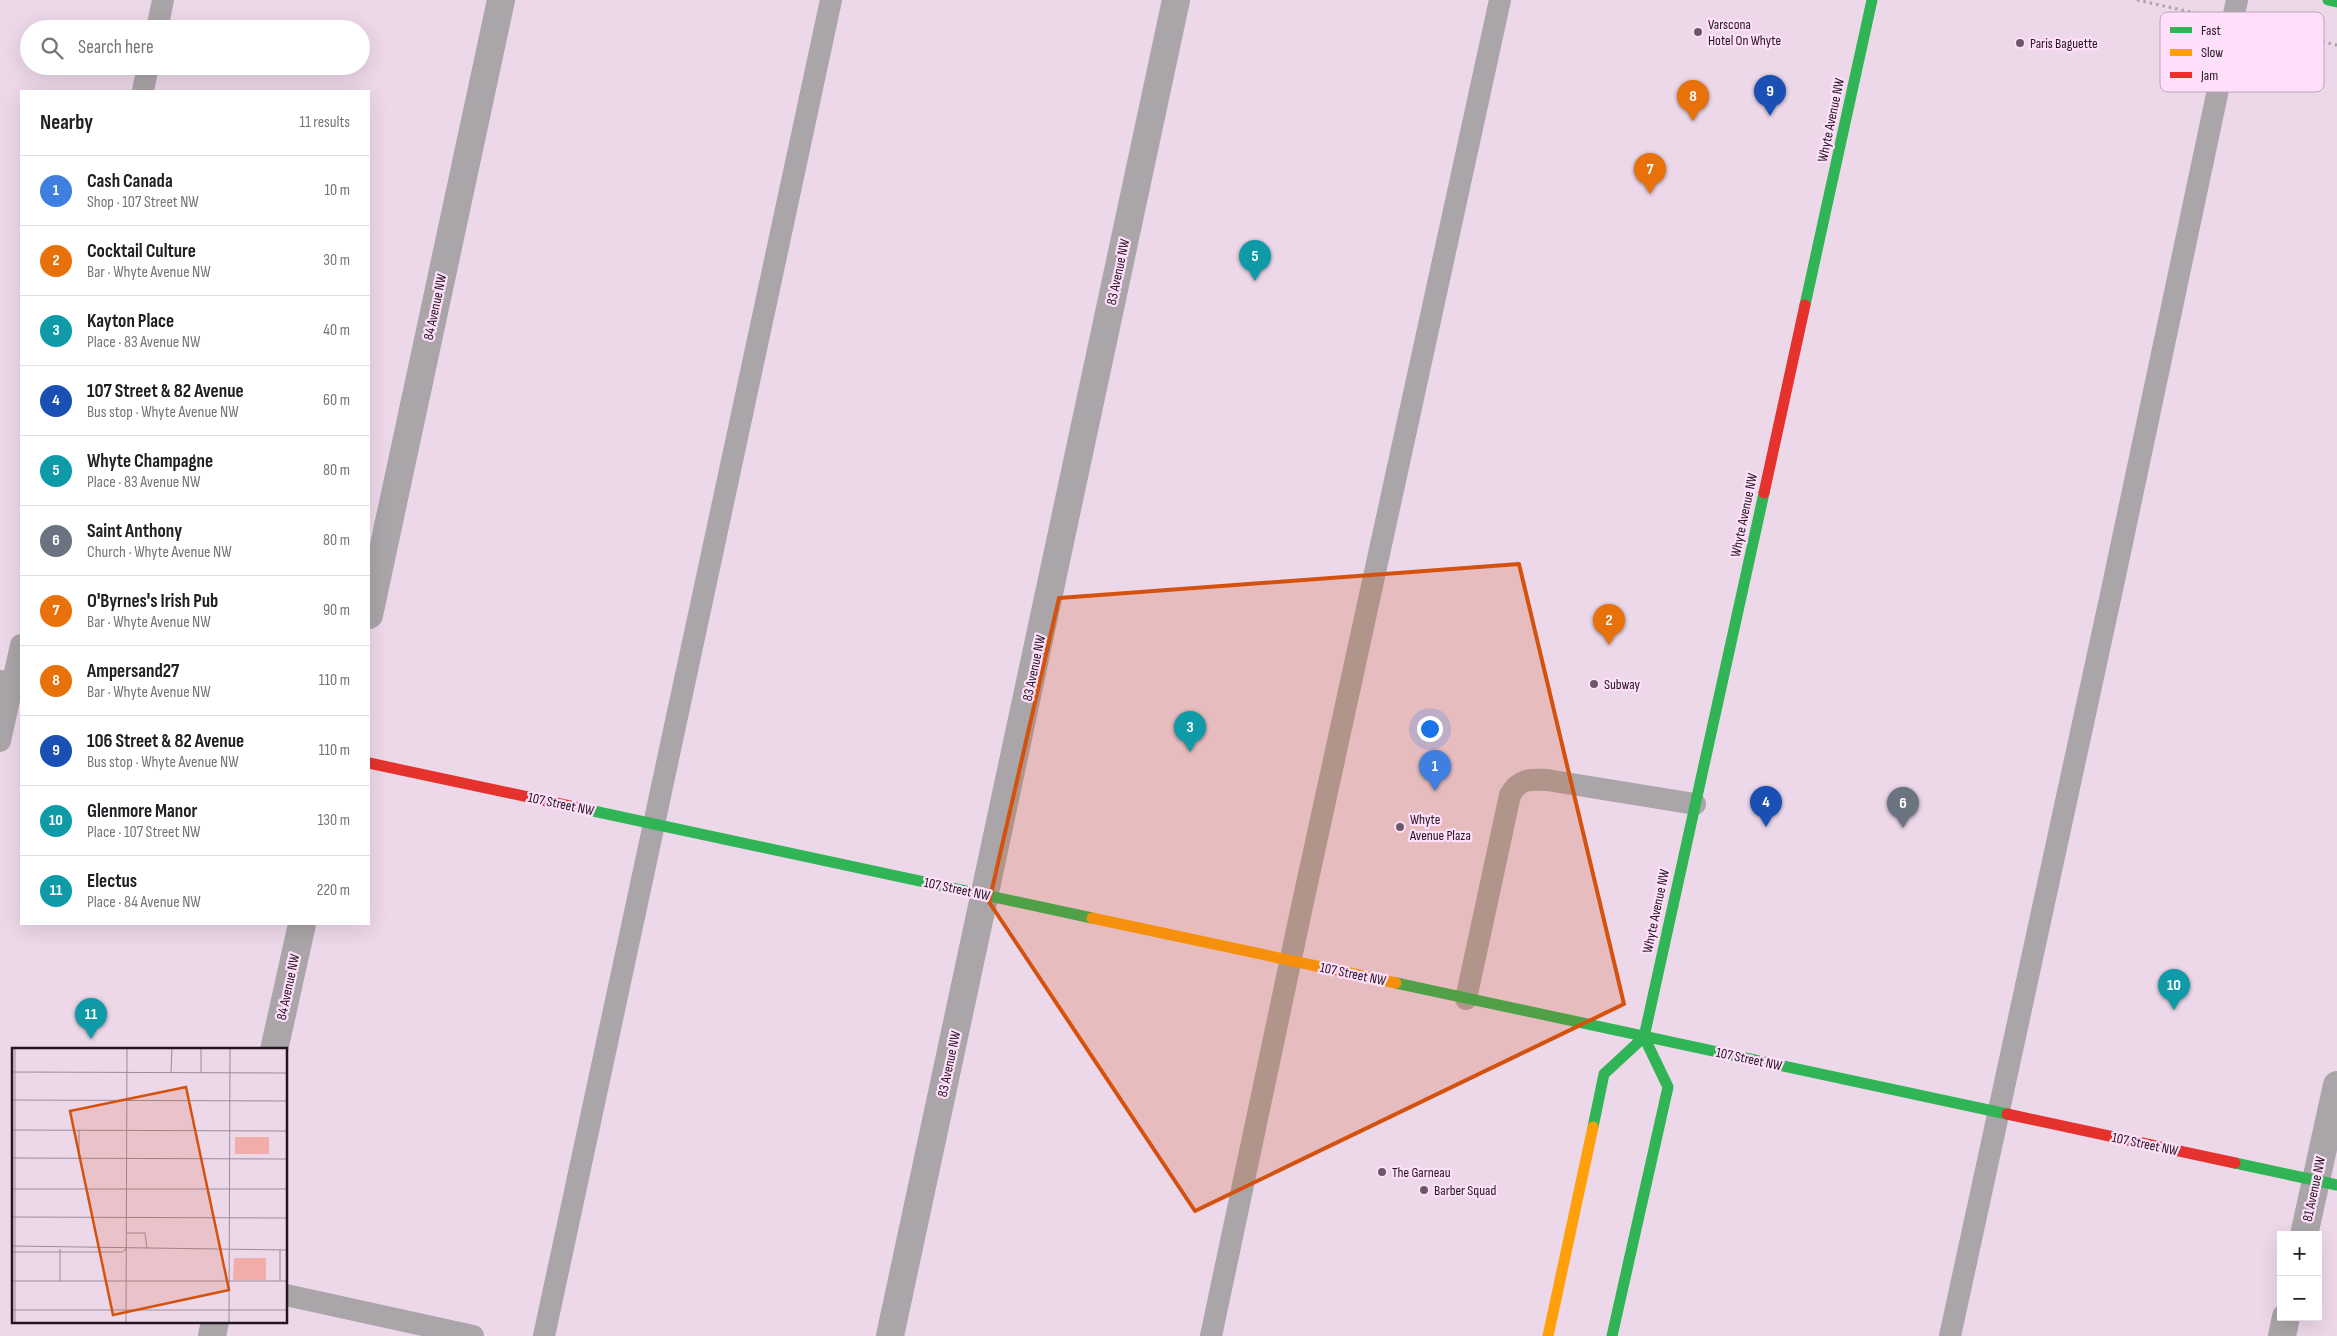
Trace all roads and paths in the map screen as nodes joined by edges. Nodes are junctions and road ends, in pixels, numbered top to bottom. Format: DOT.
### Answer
graph roads {
  1 [pos="163,0"];
  2 [pos="502,0"];
  3 [pos="831,0"];
  4 [pos="1176,0"];
  5 [pos="1500,0"];
  6 [pos="1872,0"];
  7 [pos="2328,0"];
  8 [pos="2337,2"];
  9 [pos="159,20"];
  10 [pos="146,75"];
  11 [pos="143,90"];
  12 [pos="2217,92"];
  13 [pos="370,610"];
  14 [pos="20,649"];
  15 [pos="11,686"];
  16 [pos="0,741"];
  17 [pos="370,763"];
  18 [pos="1695,804"];
  19 [pos="656,824"];
  20 [pos="986,895"];
  21 [pos="302,925"];
  22 [pos="1290,961"];
  23 [pos="1466,999"];
  24 [pos="1644,1037"];
  25 [pos="274,1048"];
  26 [pos="2337,1084"];
  27 [pos="1999,1113"];
  28 [pos="2326,1182"];
  29 [pos="2306,1231"];
  30 [pos="288,1295"];
  31 [pos="2285,1321"];
  32 [pos="473,1336"];
  33 [pos="544,1336"];
  34 [pos="890,1336"];
  35 [pos="1211,1336"];
  36 [pos="1548,1336"];
  37 [pos="1612,1336"];
  38 [pos="1950,1336"];
  39 [pos="2282,1336"];
  1 -- 9 [label="lane"];
  2 -- 13 [label="street, 84 Avenue NW"];
  3 -- 19 [label="lane"];
  4 -- 20 [label="street, 83 Avenue NW"];
  5 -- 22 [label="lane"];
  6 -- 18 [label="street, Whyte Avenue NW"];
  7 -- 8 [label="street"];
  10 -- 11 [label="lane"];
  12 -- 27 [label="lane"];
  14 -- 15 [label="lane"];
  15 -- 16 [label="lane"];
  17 -- 19 [label="street, 107 Street NW"];
  18 -- 23 [label="lane"];
  18 -- 24 [label="street, Whyte Avenue NW"];
  19 -- 20 [label="street, 107 Street NW"];
  19 -- 33 [label="lane"];
  20 -- 22 [label="street, 107 Street NW"];
  20 -- 34 [label="street, 83 Avenue NW"];
  21 -- 25 [label="street, 84 Avenue NW"];
  22 -- 23 [label="street, 107 Street NW"];
  22 -- 35 [label="lane"];
  23 -- 24 [label="street, 107 Street NW"];
  24 -- 27 [label="street, 107 Street NW"];
  24 -- 36 [label="street"];
  24 -- 37 [label="street"];
  26 -- 28 [label="street, 81 Avenue NW"];
  27 -- 28 [label="street, 107 Street NW"];
  27 -- 38 [label="lane"];
  28 -- 29 [label="street, 81 Avenue NW"];
  30 -- 32 [label="lane"];
  31 -- 39 [label="street"];
}
